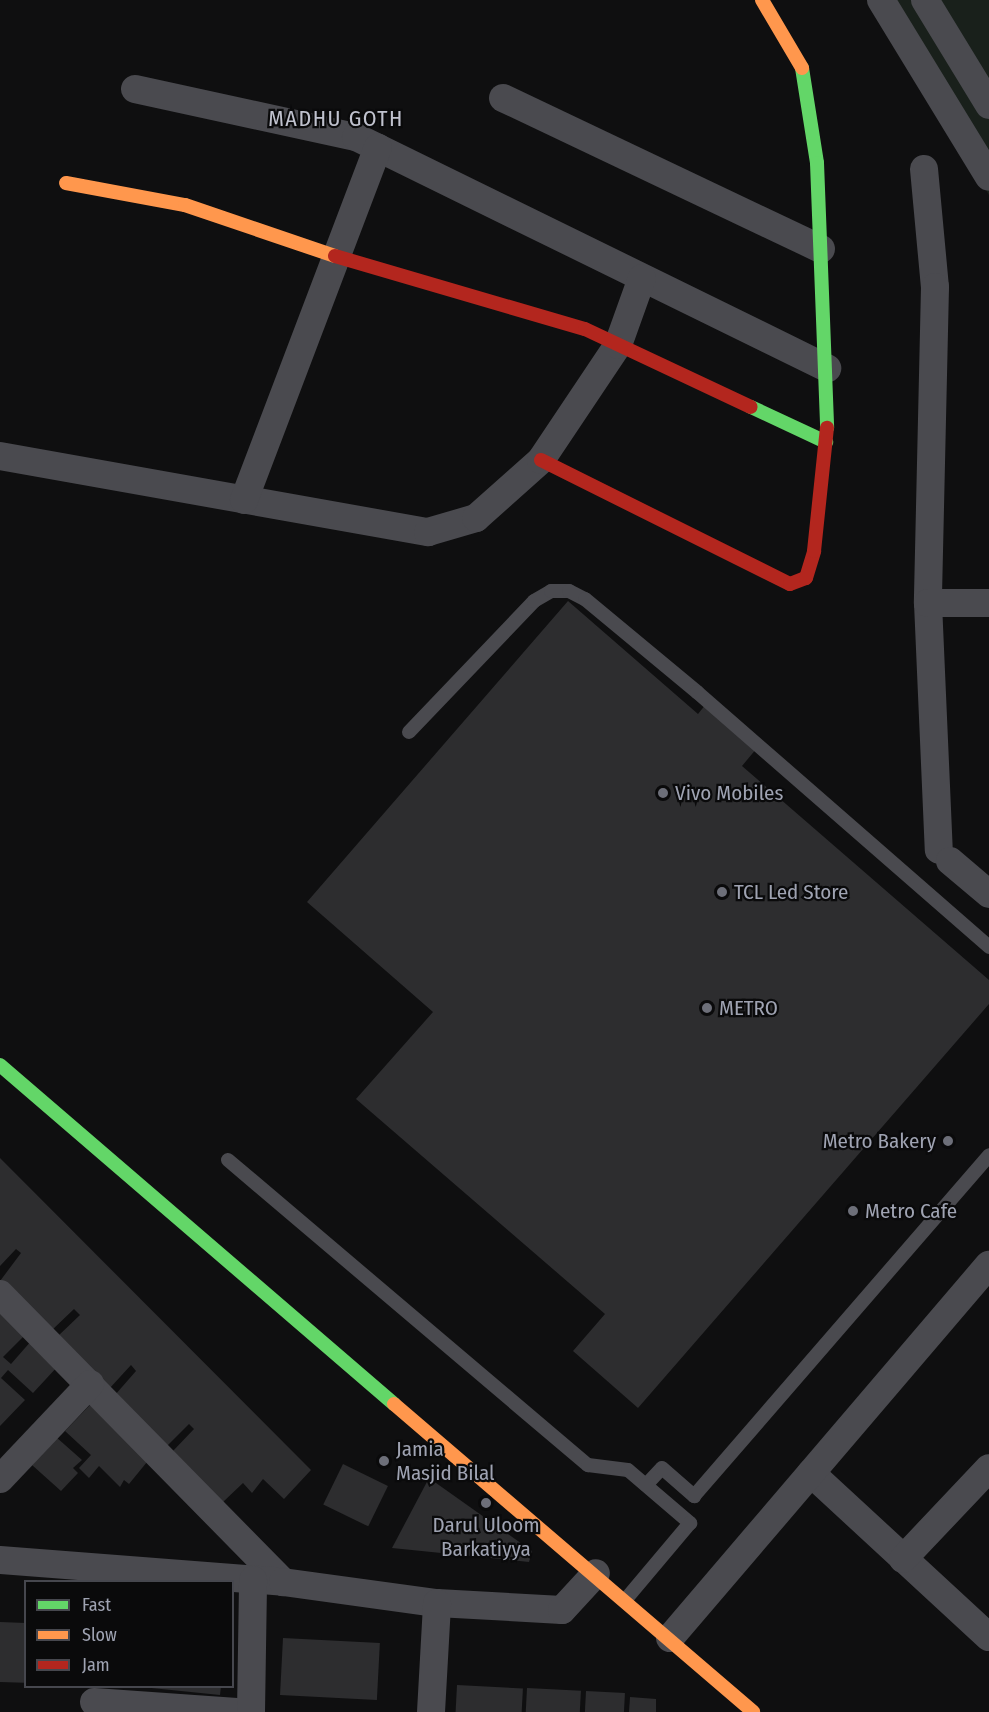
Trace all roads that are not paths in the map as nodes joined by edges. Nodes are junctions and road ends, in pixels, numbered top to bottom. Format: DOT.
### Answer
graph roads {
  1 [pos="881,0"];
  2 [pos="925,0"];
  3 [pos="758,1"];
  4 [pos="135,89"];
  5 [pos="503,98"];
  6 [pos="989,105"];
  7 [pos="378,148"];
  8 [pos="924,169"];
  9 [pos="989,177"];
  10 [pos="66,183"];
  11 [pos="821,249"];
  12 [pos="337,257"];
  13 [pos="642,278"];
  14 [pos="618,345"];
  15 [pos="827,368"];
  16 [pos="826,442"];
  17 [pos="0,456"];
  18 [pos="541,460"];
  19 [pos="244,500"];
  20 [pos="928,603"];
  21 [pos="989,603"];
  22 [pos="409,732"];
  23 [pos="989,894"];
  24 [pos="989,947"];
  25 [pos="0,1065"];
  26 [pos="989,1155"];
  27 [pos="228,1160"];
  28 [pos="989,1265"];
  29 [pos="0,1294"];
  30 [pos="90,1384"];
  31 [pos="989,1468"];
  32 [pos="811,1473"];
  33 [pos="0,1479"];
  34 [pos="646,1485"];
  35 [pos="903,1559"];
  36 [pos="0,1560"];
  37 [pos="596,1573"];
  38 [pos="104,1575"];
  39 [pos="253,1580"];
  40 [pos="283,1582"];
  41 [pos="626,1599"];
  42 [pos="436,1603"];
  43 [pos="989,1637"];
  44 [pos="670,1638"];
  45 [pos="94,1700"];
  46 [pos="237,1712"];
  47 [pos="251,1712"];
  48 [pos="431,1712"];
  49 [pos="753,1712"];
  1 -- 9 [label="street"];
  2 -- 6 [label="street"];
  3 -- 11 [label="street"];
  4 -- 7 [label="street"];
  5 -- 11 [label="street"];
  7 -- 12 [label="street"];
  7 -- 13 [label="street"];
  8 -- 20 [label="street"];
  10 -- 12 [label="street"];
  11 -- 15 [label="street"];
  12 -- 14 [label="street"];
  12 -- 19 [label="street"];
  13 -- 14 [label="street"];
  13 -- 15 [label="street"];
  14 -- 16 [label="street"];
  14 -- 18 [label="street"];
  15 -- 16 [label="street"];
  16 -- 18 [label="street"];
  17 -- 19 [label="street"];
  18 -- 19 [label="street"];
  20 -- 21 [label="street"];
  20 -- 23 [label="street"];
  22 -- 24 [label="lane"];
  25 -- 37 [label="street"];
  26 -- 34 [label="lane"];
  27 -- 34 [label="lane"];
  28 -- 32 [label="street"];
  29 -- 30 [label="street"];
  30 -- 33 [label="street"];
  30 -- 40 [label="street"];
  31 -- 35 [label="street"];
  32 -- 35 [label="street"];
  32 -- 44 [label="street"];
  34 -- 41 [label="lane"];
  35 -- 43 [label="street"];
  36 -- 38 [label="street"];
  37 -- 41 [label="street"];
  37 -- 42 [label="street"];
  38 -- 39 [label="street"];
  39 -- 40 [label="street"];
  39 -- 47 [label="street"];
  40 -- 42 [label="street"];
  41 -- 44 [label="street"];
  42 -- 48 [label="street"];
  44 -- 49 [label="street"];
  45 -- 46 [label="street"];
}
